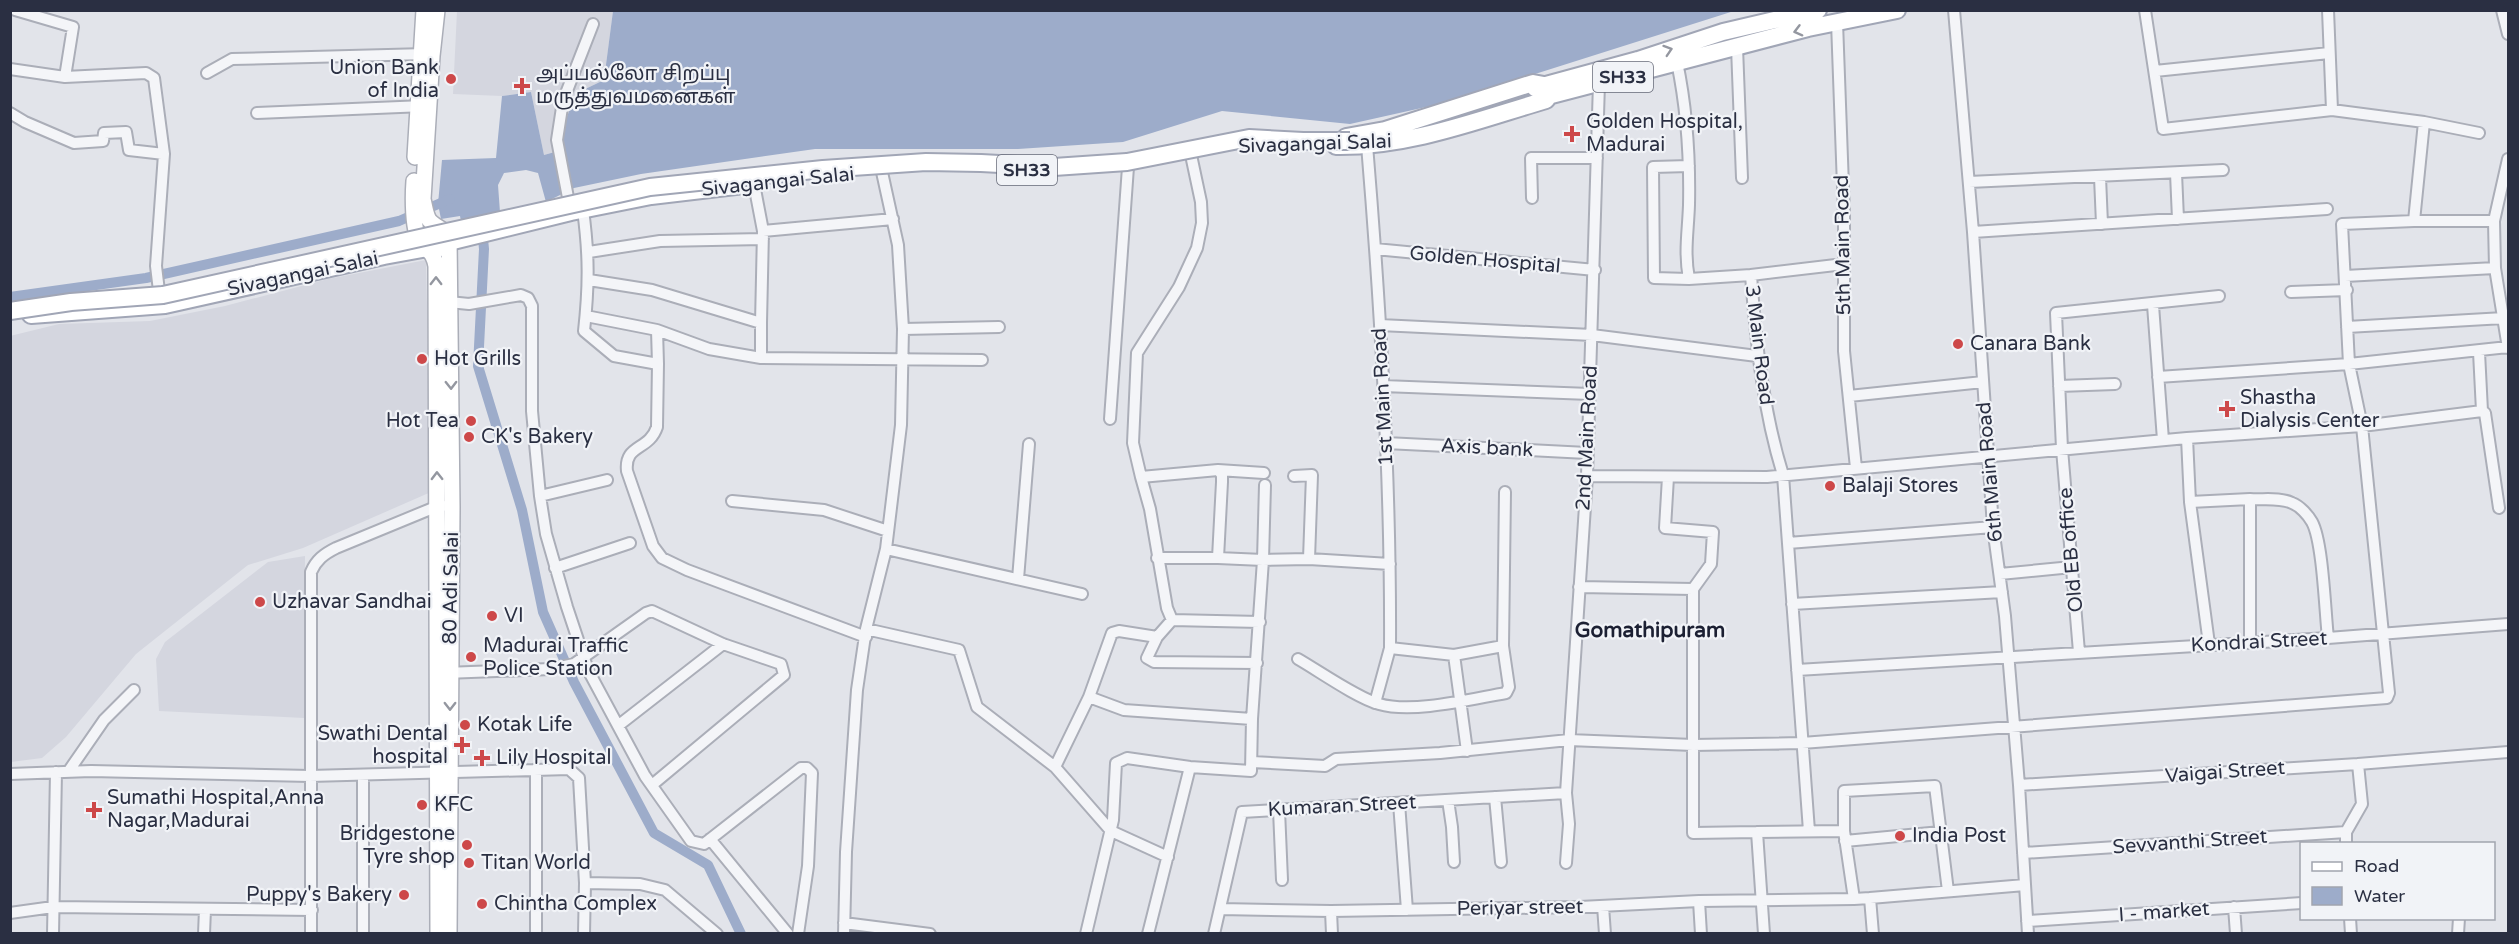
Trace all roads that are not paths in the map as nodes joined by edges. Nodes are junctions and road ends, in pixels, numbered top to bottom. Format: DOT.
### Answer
graph roads {
  1 [pos="15,10"];
  2 [pos="424,10"];
  3 [pos="437,10"];
  4 [pos="1818,10"];
  5 [pos="1897,10"];
  6 [pos="1954,10"];
  7 [pos="2145,10"];
  8 [pos="2328,10"];
  9 [pos="2504,12"];
  10 [pos="1837,22"];
  11 [pos="593,24"];
  12 [pos="2508,34"];
  13 [pos="1737,47"];
  14 [pos="2329,53"];
  15 [pos="427,54"];
  16 [pos="1677,62"];
  17 [pos="10,69"];
  18 [pos="2155,71"];
  19 [pos="207,73"];
  20 [pos="65,77"];
  21 [pos="1599,83"];
  22 [pos="1547,90"];
  23 [pos="424,106"];
  24 [pos="2332,110"];
  25 [pos="10,113"];
  26 [pos="257,113"];
  27 [pos="2424,122"];
  28 [pos="2479,133"];
  29 [pos="1350,142"];
  30 [pos="1367,145"];
  31 [pos="164,154"];
  32 [pos="1191,155"];
  33 [pos="1597,158"];
  34 [pos="2508,159"];
  35 [pos="1689,166"];
  36 [pos="880,167"];
  37 [pos="1128,167"];
  38 [pos="2223,170"];
  39 [pos="2176,172"];
  40 [pos="2100,177"];
  41 [pos="1742,178"];
  42 [pos="1969,182"];
  43 [pos="754,184"];
  44 [pos="2505,187"];
  45 [pos="1532,198"];
  46 [pos="574,208"];
  47 [pos="2327,209"];
  48 [pos="893,219"];
  49 [pos="2178,219"];
  50 [pos="2414,221"];
  51 [pos="2494,221"];
  52 [pos="420,224"];
  53 [pos="2102,224"];
  54 [pos="1973,232"];
  55 [pos="455,234"];
  56 [pos="763,235"];
  57 [pos="428,248"];
  58 [pos="1375,249"];
  59 [pos="588,252"];
  60 [pos="1844,264"];
  61 [pos="2495,268"];
  62 [pos="1595,270"];
  63 [pos="1751,275"];
  64 [pos="2345,276"];
  65 [pos="1689,279"];
  66 [pos="589,280"];
  67 [pos="159,287"];
  68 [pos="2347,290"];
  69 [pos="2291,292"];
  70 [pos="2219,296"];
  71 [pos="449,302"];
  72 [pos="10,304"];
  73 [pos="2153,305"];
  74 [pos="10,311"];
  75 [pos="585,316"];
  76 [pos="10,318"];
  77 [pos="2504,318"];
  78 [pos="761,323"];
  79 [pos="1380,325"];
  80 [pos="999,327"];
  81 [pos="2347,327"];
  82 [pos="903,329"];
  83 [pos="657,330"];
  84 [pos="1592,335"];
  85 [pos="2508,347"];
  86 [pos="2479,352"];
  87 [pos="1757,356"];
  88 [pos="761,358"];
  89 [pos="902,360"];
  90 [pos="982,360"];
  91 [pos="658,364"];
  92 [pos="2349,364"];
  93 [pos="2158,377"];
  94 [pos="1983,382"];
  95 [pos="2115,384"];
  96 [pos="1383,386"];
  97 [pos="2059,386"];
  98 [pos="1590,394"];
  99 [pos="1849,396"];
  100 [pos="2482,411"];
  101 [pos="1110,418"];
  102 [pos="2362,426"];
  103 [pos="2187,438"];
  104 [pos="2163,440"];
  105 [pos="1386,442"];
  106 [pos="1029,444"];
  107 [pos="2062,449"];
  108 [pos="1587,453"];
  109 [pos="1988,455"];
  110 [pos="1856,468"];
  111 [pos="1218,470"];
  112 [pos="1264,473"];
  113 [pos="1783,475"];
  114 [pos="1294,476"];
  115 [pos="1587,476"];
  116 [pos="1141,477"];
  117 [pos="1668,477"];
  118 [pos="607,480"];
  119 [pos="1265,485"];
  120 [pos="1505,492"];
  121 [pos="540,496"];
  122 [pos="2250,499"];
  123 [pos="732,501"];
  124 [pos="2190,502"];
  125 [pos="445,506"];
  126 [pos="2499,508"];
  127 [pos="1993,527"];
  128 [pos="888,531"];
  129 [pos="630,543"];
  130 [pos="1788,543"];
  131 [pos="886,549"];
  132 [pos="1157,558"];
  133 [pos="1218,558"];
  134 [pos="1309,559"];
  135 [pos="1263,560"];
  136 [pos="1390,564"];
  137 [pos="2072,567"];
  138 [pos="555,568"];
  139 [pos="2000,574"];
  140 [pos="1018,579"];
  141 [pos="1579,587"];
  142 [pos="1693,589"];
  143 [pos="2002,592"];
  144 [pos="1082,594"];
  145 [pos="1792,603"];
  146 [pos="1172,620"];
  147 [pos="1260,622"];
  148 [pos="2508,624"];
  149 [pos="866,633"];
  150 [pos="2384,634"];
  151 [pos="1157,637"];
  152 [pos="2328,638"];
  153 [pos="2250,641"];
  154 [pos="723,644"];
  155 [pos="2209,644"];
  156 [pos="1503,646"];
  157 [pos="1390,648"];
  158 [pos="2079,652"];
  159 [pos="1454,655"];
  160 [pos="2008,656"];
  161 [pos="1298,659"];
  162 [pos="579,661"];
  163 [pos="1257,663"];
  164 [pos="1797,670"];
  165 [pos="443,673"];
  166 [pos="134,690"];
  167 [pos="1089,697"];
  168 [pos="1461,701"];
  169 [pos="1375,703"];
  170 [pos="1252,719"];
  171 [pos="619,725"];
  172 [pos="2014,727"];
  173 [pos="1569,741"];
  174 [pos="1802,743"];
  175 [pos="1693,745"];
  176 [pos="1467,751"];
  177 [pos="2508,752"];
  178 [pos="1252,762"];
  179 [pos="2358,764"];
  180 [pos="1055,767"];
  181 [pos="1190,767"];
  182 [pos="536,769"];
  183 [pos="56,772"];
  184 [pos="68,772"];
  185 [pos="443,773"];
  186 [pos="10,774"];
  187 [pos="363,775"];
  188 [pos="310,776"];
  189 [pos="652,785"];
  190 [pos="2019,785"];
  191 [pos="1566,793"];
  192 [pos="1495,797"];
  193 [pos="1448,800"];
  194 [pos="1399,803"];
  195 [pos="1279,810"];
  196 [pos="1111,831"];
  197 [pos="1809,831"];
  198 [pos="1757,832"];
  199 [pos="1941,832"];
  200 [pos="1845,836"];
  201 [pos="2346,838"];
  202 [pos="710,839"];
  203 [pos="2023,853"];
  204 [pos="1168,857"];
  205 [pos="1454,862"];
  206 [pos="1501,862"];
  207 [pos="1566,863"];
  208 [pos="1282,880"];
  209 [pos="585,883"];
  210 [pos="2025,885"];
  211 [pos="1948,891"];
  212 [pos="1870,898"];
  213 [pos="1854,900"];
  214 [pos="1699,901"];
  215 [pos="1762,902"];
  216 [pos="2300,903"];
  217 [pos="1604,906"];
  218 [pos="53,907"];
  219 [pos="2234,907"];
  220 [pos="205,909"];
  221 [pos="1220,909"];
  222 [pos="312,910"];
  223 [pos="1407,910"];
  224 [pos="1331,911"];
  225 [pos="10,913"];
  226 [pos="2027,921"];
  227 [pos="844,928"];
  228 [pos="53,933"];
  229 [pos="204,933"];
  230 [pos="311,933"];
  231 [pos="363,933"];
  232 [pos="438,933"];
  233 [pos="449,933"];
  234 [pos="536,933"];
  235 [pos="584,933"];
  236 [pos="717,933"];
  237 [pos="788,933"];
  238 [pos="798,933"];
  239 [pos="930,933"];
  240 [pos="1086,933"];
  241 [pos="1148,933"];
  242 [pos="1214,933"];
  243 [pos="1332,933"];
  244 [pos="1605,933"];
  245 [pos="1701,933"];
  246 [pos="1764,933"];
  247 [pos="1873,933"];
  248 [pos="2028,933"];
  249 [pos="2236,933"];
  1 -- 20 [label="street"];
  2 -- 15 [label="main road"];
  3 -- 15 [label="main road"];
  22 -- 4 [label="main road, Sivagangai Salai / SH33, one-way"];
  5 -- 10 [label="main road, Sivagangai Salai / SH33"];
  6 -- 42 [label="street, 6th Main Road"];
  7 -- 18 [label="street"];
  8 -- 14 [label="street"];
  9 -- 12 [label="street"];
  10 -- 13 [label="main road, Sivagangai Salai / SH33, one-way"];
  10 -- 60 [label="street, 5th Main Road"];
  11 -- 46 [label="street"];
  13 -- 16 [label="main road, Sivagangai Salai / SH33"];
  13 -- 41 [label="street"];
  14 -- 18 [label="street"];
  14 -- 24 [label="street"];
  15 -- 19 [label="street"];
  15 -- 23 [label="main road"];
  16 -- 21 [label="main road, Sivagangai Salai / SH33"];
  16 -- 35 [label="street"];
  17 -- 20 [label="street"];
  18 -- 24 [label="street"];
  20 -- 31 [label="street"];
  21 -- 22 [label="main road, Sivagangai Salai / SH33"];
  21 -- 33 [label="street, 2nd Main Road"];
  22 -- 29 [label="main road, Sivagangai Salai / SH33"];
  22 -- 30 [label="main road, Sivagangai Salai / SH33"];
  22 -- 36 [label="main road, Sivagangai Salai / SH33"];
  23 -- 26 [label="street"];
  23 -- 52 [label="main road"];
  24 -- 27 [label="street"];
  25 -- 31 [label="street"];
  27 -- 28 [label="street"];
  27 -- 50 [label="street"];
  29 -- 74 [label="main road, bridge"];
  29 -- 76 [label="main road, bridge"];
  30 -- 32 [label="main road, Sivagangai Salai / SH33"];
  30 -- 58 [label="street, 1st Main Road"];
  31 -- 67 [label="street"];
  32 -- 37 [label="main road, Sivagangai Salai / SH33"];
  32 -- 116 [label="street"];
  33 -- 45 [label="street"];
  33 -- 62 [label="street, 2nd Main Road"];
  34 -- 44 [label="street"];
  35 -- 65 [label="street"];
  35 -- 65 [label="street, 3 Main Road"];
  36 -- 37 [label="main road, Sivagangai Salai / SH33"];
  36 -- 43 [label="main road, Sivagangai Salai / SH33"];
  36 -- 46 [label="main road, Sivagangai Salai / SH33"];
  36 -- 48 [label="street"];
  37 -- 101 [label="street"];
  38 -- 39 [label="street"];
  39 -- 40 [label="street"];
  39 -- 49 [label="street"];
  40 -- 42 [label="street"];
  40 -- 53 [label="street"];
  42 -- 54 [label="street, 6th Main Road"];
  43 -- 46 [label="main road, Sivagangai Salai / SH33"];
  43 -- 56 [label="street"];
  44 -- 51 [label="street"];
  46 -- 55 [label="main road, Sivagangai Salai / SH33"];
  46 -- 59 [label="street"];
  47 -- 49 [label="street"];
  48 -- 56 [label="street"];
  48 -- 82 [label="street"];
  49 -- 53 [label="street"];
  50 -- 51 [label="street"];
  50 -- 64 [label="street"];
  51 -- 61 [label="street"];
  52 -- 55 [label="main road, Sivagangai Salai"];
  52 -- 57 [label="main road, 80 Adi Salai"];
  52 -- 67 [label="main road, Sivagangai Salai"];
  53 -- 54 [label="street"];
  54 -- 94 [label="street, 6th Main Road"];
  55 -- 57 [label="main road, Sivagangai Salai"];
  55 -- 71 [label="main road, 80 Adi Salai"];
  56 -- 59 [label="street"];
  56 -- 78 [label="street"];
  57 -- 76 [label="main road, Sivagangai Salai"];
  125 -- 57 [label="main road, 80 Adi Salai, one-way"];
  58 -- 62 [label="street, Golden Hospital"];
  58 -- 79 [label="street, 1st Main Road"];
  59 -- 66 [label="street"];
  60 -- 63 [label="street"];
  60 -- 99 [label="street, 5th Main Road"];
  61 -- 64 [label="street"];
  61 -- 77 [label="street"];
  62 -- 84 [label="street, 2nd Main Road"];
  63 -- 65 [label="street, 3 Main Road"];
  63 -- 87 [label="street, 3 Main Road"];
  64 -- 68 [label="street"];
  66 -- 75 [label="street"];
  66 -- 78 [label="street"];
  67 -- 72 [label="main road, Sivagangai Salai"];
  68 -- 69 [label="street"];
  68 -- 81 [label="street"];
  70 -- 73 [label="street"];
  71 -- 121 [label="street"];
  71 -- 125 [label="main road, 80 Adi Salai, one-way"];
  73 -- 93 [label="street"];
  73 -- 97 [label="street, Old EB office"];
  75 -- 83 [label="street"];
  75 -- 91 [label="street"];
  77 -- 81 [label="street"];
  77 -- 85 [label="street"];
  78 -- 88 [label="street"];
  79 -- 84 [label="street"];
  79 -- 96 [label="street, 1st Main Road"];
  80 -- 82 [label="street"];
  81 -- 92 [label="street"];
  82 -- 89 [label="street"];
  83 -- 88 [label="street"];
  83 -- 91 [label="street"];
  84 -- 87 [label="street"];
  84 -- 98 [label="street, 2nd Main Road"];
  85 -- 86 [label="street"];
  86 -- 92 [label="street"];
  86 -- 100 [label="street"];
  87 -- 113 [label="street, 3 Main Road"];
  88 -- 89 [label="street"];
  89 -- 90 [label="street"];
  89 -- 128 [label="street"];
  91 -- 149 [label="street"];
  92 -- 93 [label="street"];
  92 -- 102 [label="street"];
  93 -- 104 [label="street"];
  94 -- 99 [label="street"];
  94 -- 109 [label="street, 6th Main Road"];
  95 -- 97 [label="street"];
  96 -- 98 [label="street"];
  96 -- 105 [label="street, 1st Main Road"];
  97 -- 107 [label="street, Old EB office"];
  98 -- 108 [label="street, 2nd Main Road"];
  99 -- 110 [label="street, 5th Main Road"];
  100 -- 102 [label="street"];
  100 -- 126 [label="street"];
  102 -- 103 [label="street"];
  102 -- 150 [label="street"];
  103 -- 104 [label="street"];
  103 -- 124 [label="street"];
  104 -- 107 [label="street"];
  105 -- 108 [label="street, Axis bank"];
  105 -- 136 [label="street, 1st Main Road"];
  106 -- 140 [label="street"];
  107 -- 109 [label="street"];
  107 -- 137 [label="street, Old EB office"];
  108 -- 115 [label="street, 2nd Main Road"];
  109 -- 110 [label="street"];
  109 -- 127 [label="street, 6th Main Road"];
  110 -- 113 [label="street"];
  111 -- 112 [label="street"];
  111 -- 116 [label="street"];
  111 -- 133 [label="street"];
  113 -- 117 [label="street"];
  113 -- 130 [label="street, 3 Main Road"];
  114 -- 134 [label="street"];
  115 -- 117 [label="street"];
  115 -- 141 [label="street, 2nd Main Road"];
  116 -- 132 [label="street"];
  117 -- 142 [label="street"];
  118 -- 121 [label="street"];
  119 -- 135 [label="street"];
  120 -- 156 [label="street"];
  121 -- 138 [label="street"];
  122 -- 124 [label="street"];
  122 -- 152 [label="street"];
  122 -- 153 [label="street"];
  123 -- 128 [label="street"];
  124 -- 155 [label="street"];
  125 -- 165 [label="main road, 80 Adi Salai"];
  125 -- 188 [label="street"];
  127 -- 130 [label="street"];
  127 -- 139 [label="street, 6th Main Road"];
  128 -- 131 [label="street"];
  129 -- 138 [label="street"];
  130 -- 145 [label="street, 3 Main Road"];
  131 -- 140 [label="street"];
  131 -- 149 [label="street"];
  132 -- 133 [label="street"];
  132 -- 146 [label="street"];
  133 -- 135 [label="street"];
  134 -- 135 [label="street"];
  134 -- 136 [label="street"];
  135 -- 147 [label="street"];
  136 -- 157 [label="street, 1st Main Road"];
  137 -- 139 [label="street"];
  137 -- 158 [label="street, Old EB office"];
  138 -- 162 [label="street"];
  139 -- 143 [label="street, 6th Main Road"];
  140 -- 144 [label="street"];
  141 -- 142 [label="street"];
  141 -- 173 [label="street, 2nd Main Road"];
  142 -- 175 [label="street"];
  143 -- 145 [label="street"];
  143 -- 160 [label="street, 6th Main Road"];
  145 -- 164 [label="street, 3 Main Road"];
  146 -- 147 [label="street"];
  146 -- 151 [label="street"];
  147 -- 163 [label="street"];
  148 -- 150 [label="street, Kondrai Street"];
  149 -- 180 [label="street"];
  149 -- 227 [label="street"];
  150 -- 152 [label="street, Kondrai Street"];
  150 -- 172 [label="street"];
  151 -- 163 [label="street"];
  151 -- 167 [label="street"];
  152 -- 153 [label="street, Kondrai Street"];
  153 -- 155 [label="street, Kondrai Street"];
  154 -- 162 [label="street"];
  154 -- 171 [label="street"];
  154 -- 189 [label="street"];
  155 -- 158 [label="street, Kondrai Street"];
  156 -- 159 [label="street"];
  156 -- 168 [label="street"];
  157 -- 159 [label="street"];
  157 -- 169 [label="street, 1st Main Road"];
  158 -- 160 [label="street, Kondrai Street"];
  159 -- 168 [label="street"];
  160 -- 164 [label="street, Kondrai Street"];
  160 -- 172 [label="street, 6th Main Road"];
  161 -- 169 [label="street"];
  162 -- 165 [label="street"];
  162 -- 171 [label="street"];
  163 -- 170 [label="street"];
  164 -- 174 [label="street, 3 Main Road"];
  165 -- 185 [label="main road, 80 Adi Salai"];
  166 -- 184 [label="street"];
  167 -- 170 [label="street"];
  167 -- 180 [label="street"];
  168 -- 169 [label="street"];
  168 -- 176 [label="street"];
  170 -- 178 [label="street"];
  171 -- 189 [label="street"];
  172 -- 174 [label="street"];
  172 -- 190 [label="street, 6th Main Road"];
  173 -- 175 [label="street"];
  173 -- 176 [label="street"];
  173 -- 191 [label="street, 2nd Main Road"];
  174 -- 175 [label="street"];
  174 -- 197 [label="street, 3 Main Road"];
  175 -- 198 [label="street"];
  176 -- 178 [label="street"];
  177 -- 179 [label="street, Vaigai Street"];
  178 -- 181 [label="street"];
  179 -- 190 [label="street, Vaigai Street"];
  179 -- 201 [label="street"];
  180 -- 196 [label="street"];
  181 -- 196 [label="street"];
  181 -- 204 [label="street"];
  182 -- 185 [label="street"];
  182 -- 209 [label="street"];
  182 -- 234 [label="street"];
  183 -- 184 [label="street"];
  183 -- 186 [label="street"];
  183 -- 218 [label="street"];
  184 -- 188 [label="street"];
  185 -- 187 [label="street"];
  185 -- 232 [label="main road, 80 Adi Salai"];
  185 -- 233 [label="main road, 80 Adi Salai"];
  187 -- 188 [label="street"];
  187 -- 231 [label="street"];
  188 -- 222 [label="street"];
  189 -- 202 [label="street"];
  190 -- 203 [label="street, 6th Main Road"];
  191 -- 192 [label="street, Kumaran Street"];
  191 -- 207 [label="street, 2nd Main Road"];
  192 -- 193 [label="street, Kumaran Street"];
  192 -- 206 [label="street"];
  193 -- 194 [label="street, Kumaran Street"];
  193 -- 205 [label="street"];
  194 -- 195 [label="street, Kumaran Street"];
  194 -- 223 [label="street"];
  195 -- 208 [label="street"];
  195 -- 221 [label="street, Kumaran Street"];
  196 -- 204 [label="street"];
  196 -- 240 [label="street"];
  197 -- 198 [label="street"];
  197 -- 200 [label="street"];
  198 -- 215 [label="street"];
  199 -- 200 [label="street"];
  199 -- 200 [label="street"];
  199 -- 211 [label="street"];
  200 -- 213 [label="street"];
  201 -- 203 [label="street, Sevvanthi Street"];
  202 -- 237 [label="street"];
  202 -- 238 [label="street"];
  203 -- 210 [label="street, 6th Main Road"];
  204 -- 241 [label="street"];
  209 -- 235 [label="street"];
  209 -- 236 [label="street"];
  210 -- 211 [label="street, Periyar street"];
  210 -- 226 [label="street, 6th Main Road"];
  211 -- 212 [label="street, Periyar street"];
  212 -- 213 [label="street, Periyar street"];
  212 -- 247 [label="street"];
  213 -- 215 [label="street, Periyar street"];
  214 -- 215 [label="street, Periyar street"];
  214 -- 217 [label="street, Periyar street"];
  214 -- 245 [label="street"];
  215 -- 246 [label="street"];
  216 -- 219 [label="street, I - market"];
  217 -- 223 [label="street, Periyar street"];
  217 -- 244 [label="street"];
  218 -- 220 [label="street"];
  218 -- 225 [label="street"];
  218 -- 228 [label="street"];
  219 -- 226 [label="street, I - market"];
  219 -- 249 [label="street, I - market"];
  220 -- 222 [label="street"];
  220 -- 229 [label="street"];
  221 -- 224 [label="street"];
  221 -- 242 [label="street, Kumaran Street"];
  222 -- 230 [label="street"];
  223 -- 224 [label="street, Periyar street"];
  224 -- 243 [label="street"];
  226 -- 248 [label="street, 6th Main Road"];
  227 -- 239 [label="street"];
}
